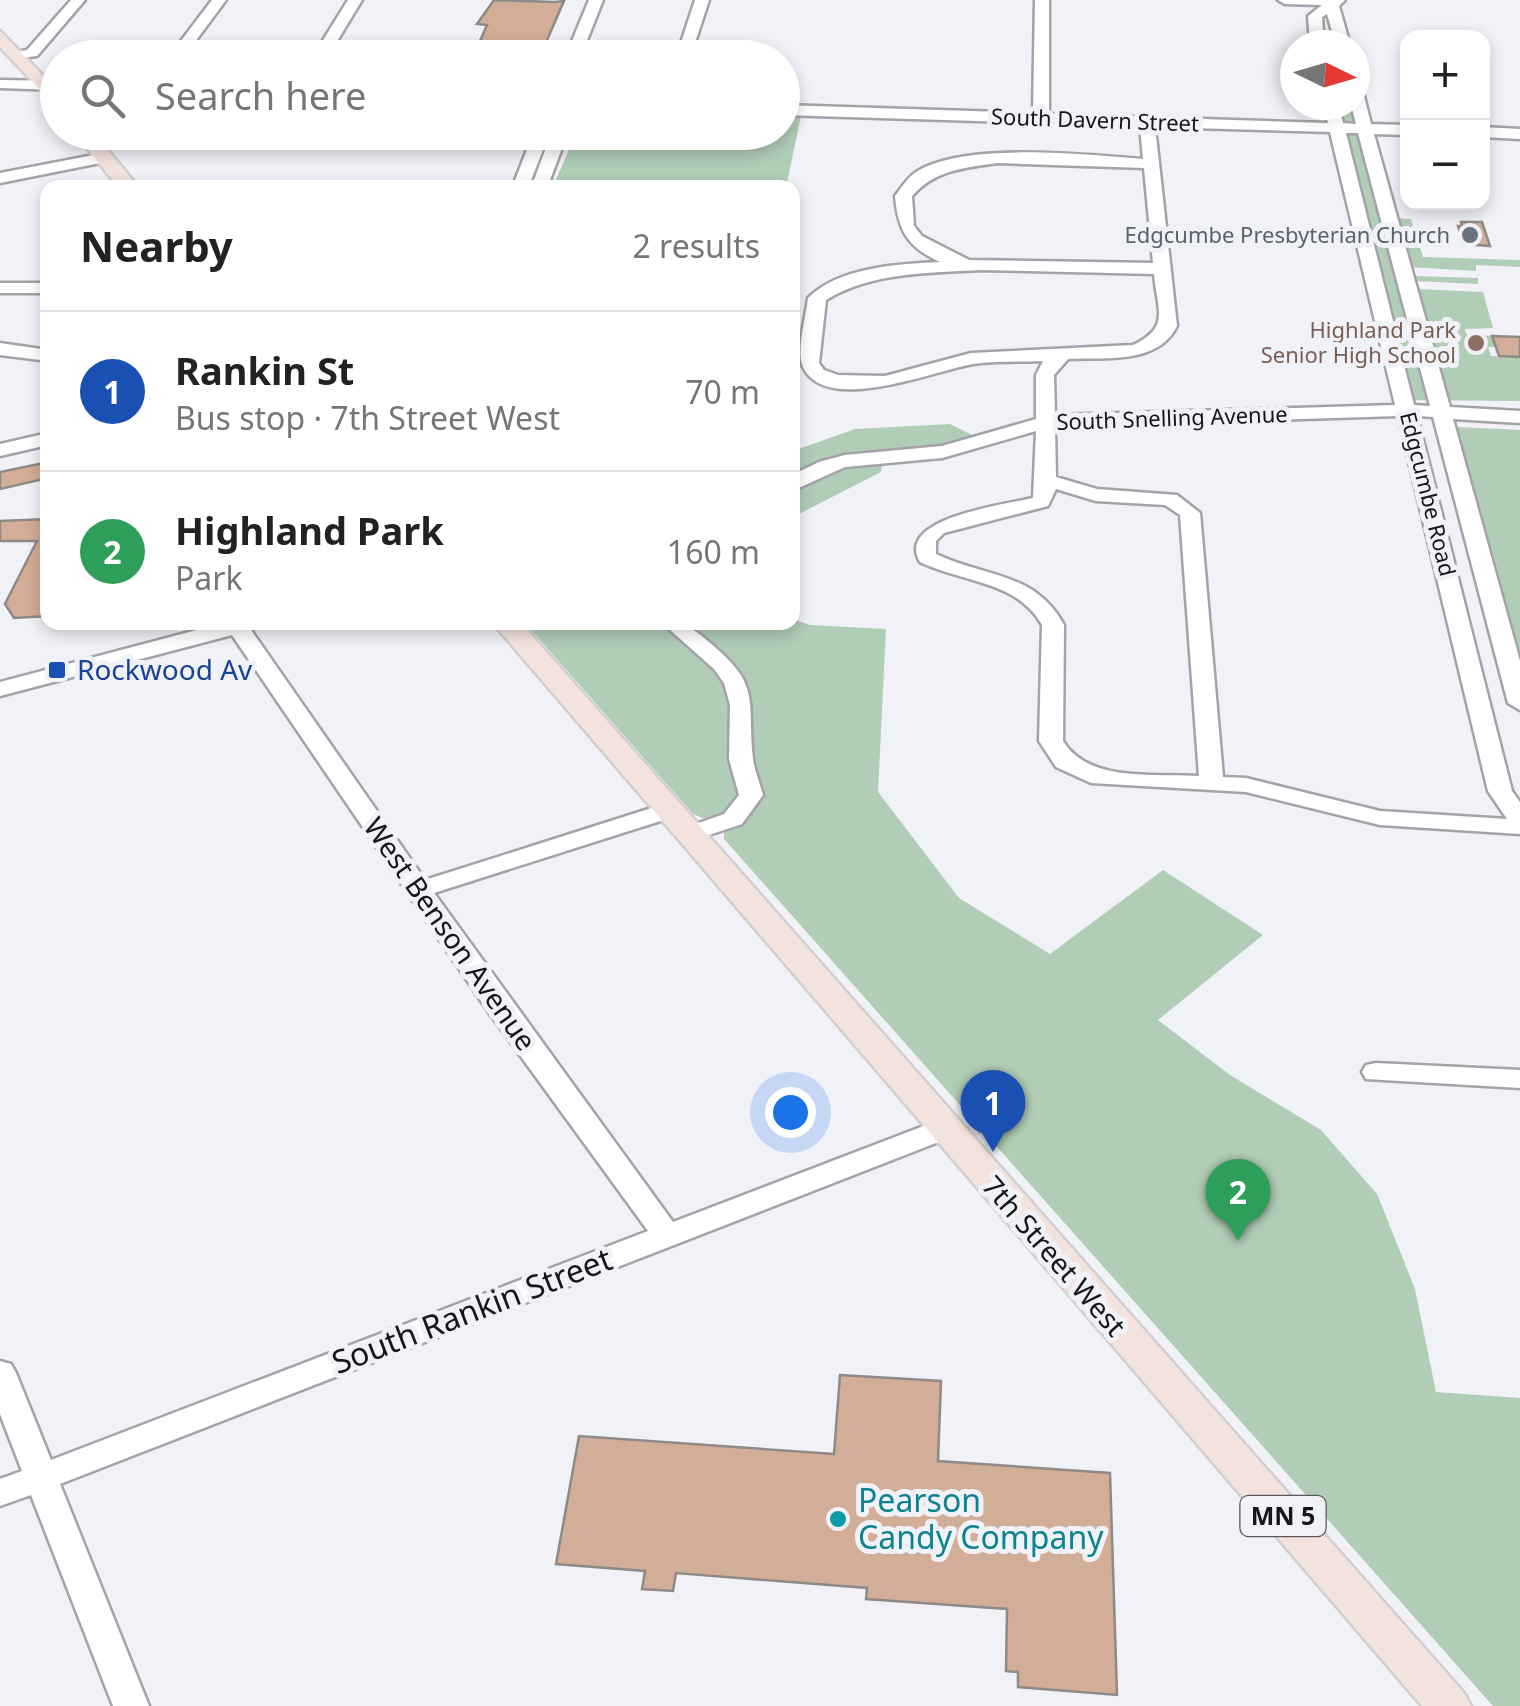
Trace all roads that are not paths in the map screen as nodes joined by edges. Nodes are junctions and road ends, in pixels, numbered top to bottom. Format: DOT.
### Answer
graph roads {
  1 [pos="78,0"];
  2 [pos="219,0"];
  3 [pos="355,0"];
  4 [pos="596,0"];
  5 [pos="612,0"];
  6 [pos="702,0"];
  7 [pos="1042,0"];
  8 [pos="1285,0"];
  9 [pos="1335,2"];
  10 [pos="1315,30"];
  11 [pos="1340,30"];
  12 [pos="0,36"];
  13 [pos="43,40"];
  14 [pos="189,40"];
  15 [pos="330,40"];
  16 [pos="579,40"];
  17 [pos="596,40"];
  18 [pos="689,40"];
  19 [pos="40,44"];
  20 [pos="17,56"];
  21 [pos="40,77"];
  22 [pos="0,84"];
  23 [pos="40,86"];
  24 [pos="800,111"];
  25 [pos="1041,118"];
  26 [pos="1335,120"];
  27 [pos="1363,120"];
  28 [pos="1147,122"];
  29 [pos="1337,128"];
  30 [pos="1365,128"];
  31 [pos="1400,130"];
  32 [pos="1490,132"];
  33 [pos="1520,134"];
  34 [pos="98,150"];
  35 [pos="535,150"];
  36 [pos="553,150"];
  37 [pos="104,158"];
  38 [pos="1152,164"];
  39 [pos="0,178"];
  40 [pos="123,180"];
  41 [pos="523,180"];
  42 [pos="542,180"];
  43 [pos="928,248"];
  44 [pos="977,266"];
  45 [pos="1162,269"];
  46 [pos="908,271"];
  47 [pos="0,288"];
  48 [pos="40,288"];
  49 [pos="0,349"];
  50 [pos="40,354"];
  51 [pos="1063,354"];
  52 [pos="990,357"];
  53 [pos="1045,375"];
  54 [pos="1408,410"];
  55 [pos="1442,412"];
  56 [pos="1520,415"];
  57 [pos="1045,422"];
  58 [pos="40,441"];
  59 [pos="0,450"];
  60 [pos="800,479"];
  61 [pos="1046,480"];
  62 [pos="1096,496"];
  63 [pos="1028,508"];
  64 [pos="225,630"];
  65 [pos="249,630"];
  66 [pos="512,630"];
  67 [pos="682,630"];
  68 [pos="2,683"];
  69 [pos="1520,703"];
  70 [pos="1210,781"];
  71 [pos="667,811"];
  72 [pos="1520,824"];
  73 [pos="688,835"];
  74 [pos="421,890"];
  75 [pos="1376,1072"];
  76 [pos="1520,1079"];
  77 [pos="944,1129"];
  78 [pos="668,1237"];
  79 [pos="0,1373"];
  80 [pos="42,1477"];
  81 [pos="0,1493"];
  82 [pos="131,1706"];
  83 [pos="1449,1706"];
  1 -- 13 [label="street"];
  2 -- 14 [label="street"];
  3 -- 15 [label="street"];
  4 -- 16 [label="street"];
  5 -- 17 [label="street"];
  6 -- 18 [label="street"];
  7 -- 25 [label="street"];
  8 -- 9 [label="street"];
  9 -- 10 [label="street"];
  9 -- 11 [label="street"];
  12 -- 20 [label="main road"];
  19 -- 20 [label="street"];
  20 -- 21 [label="main road"];
  22 -- 23 [label="street"];
  24 -- 25 [label="street, South Davern Street"];
  25 -- 28 [label="street, South Davern Street"];
  26 -- 29 [label="street, Edgcumbe Road"];
  27 -- 30 [label="street, Edgcumbe Road"];
  28 -- 29 [label="street, South Davern Street"];
  28 -- 38 [label="street"];
  29 -- 30 [label="street, South Davern Street"];
  29 -- 54 [label="street, Edgcumbe Road"];
  30 -- 31 [label="street, South Davern Street"];
  30 -- 55 [label="street, Edgcumbe Road"];
  32 -- 33 [label="street"];
  34 -- 37 [label="main road"];
  35 -- 41 [label="street"];
  36 -- 42 [label="street"];
  37 -- 39 [label="street"];
  37 -- 40 [label="main road"];
  38 -- 43 [label="street"];
  38 -- 45 [label="street"];
  43 -- 44 [label="street"];
  43 -- 46 [label="street"];
  44 -- 45 [label="street"];
  44 -- 46 [label="street"];
  45 -- 51 [label="street"];
  46 -- 52 [label="street"];
  47 -- 48 [label="street"];
  49 -- 50 [label="street"];
  51 -- 52 [label="street"];
  51 -- 53 [label="street"];
  52 -- 53 [label="street"];
  53 -- 57 [label="street"];
  54 -- 55 [label="street, South Snelling Avenue"];
  54 -- 57 [label="street, South Snelling Avenue"];
  54 -- 72 [label="street, Edgcumbe Road"];
  55 -- 56 [label="street, South Snelling Avenue"];
  55 -- 69 [label="street, Edgcumbe Road"];
  57 -- 60 [label="street, South Snelling Avenue"];
  57 -- 61 [label="street"];
  58 -- 59 [label="street"];
  61 -- 62 [label="street"];
  61 -- 63 [label="street"];
  62 -- 63 [label="street"];
  62 -- 70 [label="street"];
  63 -- 70 [label="street"];
  64 -- 68 [label="street"];
  65 -- 74 [label="street, West Benson Avenue"];
  66 -- 71 [label="main road, 7th Street West / MN 5"];
  67 -- 73 [label="street"];
  70 -- 72 [label="street"];
  71 -- 73 [label="main road, 7th Street West / MN 5"];
  71 -- 74 [label="street"];
  73 -- 77 [label="main road, 7th Street West / MN 5"];
  74 -- 78 [label="street, West Benson Avenue"];
  75 -- 76 [label="street"];
  77 -- 78 [label="street, South Rankin Street"];
  77 -- 83 [label="main road, 7th Street West / MN 5"];
  78 -- 80 [label="street, South Rankin Street"];
  79 -- 80 [label="street"];
  80 -- 81 [label="street, South Rankin Street"];
  80 -- 82 [label="street"];
}
